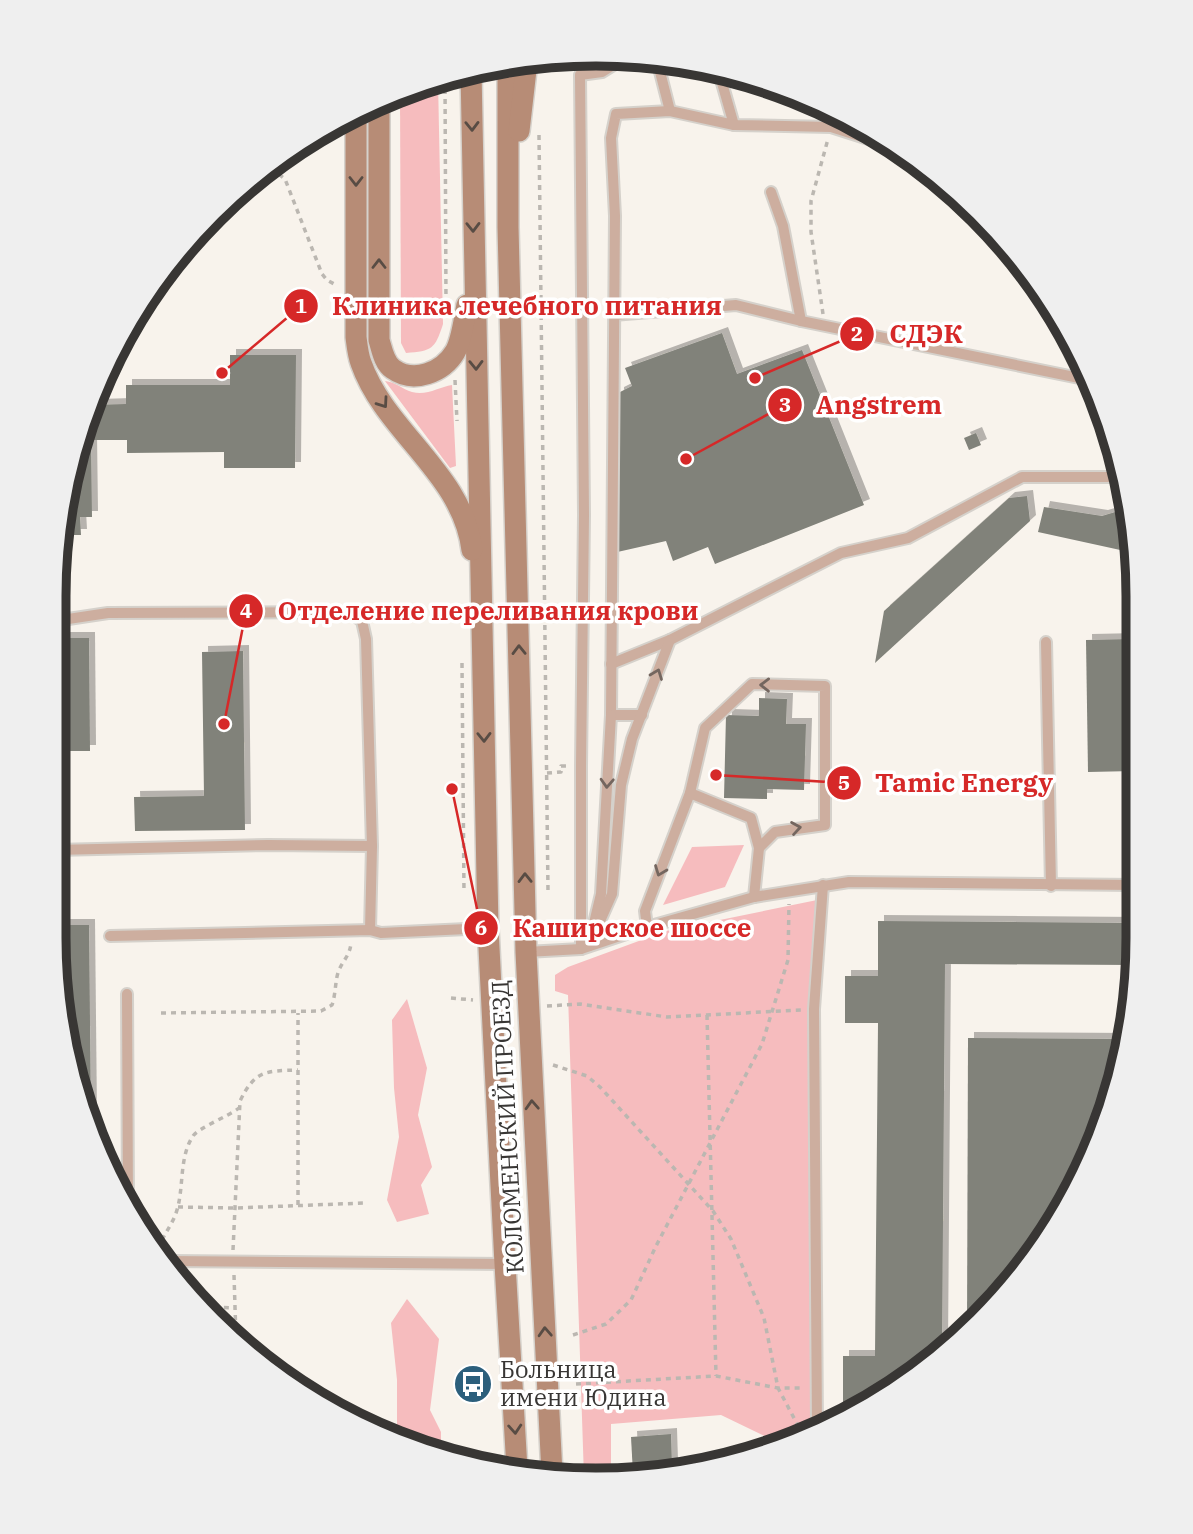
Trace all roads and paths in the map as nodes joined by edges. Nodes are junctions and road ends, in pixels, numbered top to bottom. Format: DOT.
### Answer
graph roads {
  1 [pos="606,67"];
  2 [pos="610,67"];
  3 [pos="660,70"];
  4 [pos="526,71"];
  5 [pos="602,72"];
  6 [pos="508,74"];
  7 [pos="471,82"];
  8 [pos="722,82"];
  9 [pos="445,89"];
  10 [pos="670,111"];
  11 [pos="812,113"];
  12 [pos="379,114"];
  13 [pos="356,124"];
  14 [pos="734,125"];
  15 [pos="831,127"];
  16 [pos="538,131"];
  17 [pos="857,135"];
  18 [pos="278,173"];
  19 [pos="771,192"];
  20 [pos="508,227"];
  21 [pos="474,272"];
  22 [pos="343,287"];
  23 [pos="446,312"];
  24 [pos="613,315"];
  25 [pos="801,321"];
  26 [pos="824,326"];
  27 [pos="1079,378"];
  28 [pos="1112,477"];
  29 [pos="66,619"];
  30 [pos="670,640"];
  31 [pos="1046,642"];
  32 [pos="482,644"];
  33 [pos="462,663"];
  34 [pos="611,664"];
  35 [pos="611,715"];
  36 [pos="642,715"];
  37 [pos="561,772"];
  38 [pos="547,773"];
  39 [pos="690,793"];
  40 [pos="372,846"];
  41 [pos="759,848"];
  42 [pos="66,850"];
  43 [pos="1126,885"];
  44 [pos="823,886"];
  45 [pos="1051,886"];
  46 [pos="548,891"];
  47 [pos="789,891"];
  48 [pos="464,893"];
  49 [pos="754,897"];
  50 [pos="647,927"];
  51 [pos="488,928"];
  52 [pos="351,930"];
  53 [pos="370,930"];
  54 [pos="110,936"];
  55 [pos="585,948"];
  56 [pos="526,952"];
  57 [pos="127,994"];
  58 [pos="550,1006"];
  59 [pos="814,1009"];
  60 [pos="771,1012"];
  61 [pos="161,1013"];
  62 [pos="298,1013"];
  63 [pos="707,1015"];
  64 [pos="553,1065"];
  65 [pos="298,1070"];
  66 [pos="239,1108"];
  67 [pos="710,1144"];
  68 [pos="128,1184"];
  69 [pos="689,1185"];
  70 [pos="365,1203"];
  71 [pos="298,1205"];
  72 [pos="178,1207"];
  73 [pos="236,1208"];
  74 [pos="713,1211"];
  75 [pos="162,1240"];
  76 [pos="177,1261"];
  77 [pos="233,1262"];
  78 [pos="505,1264"];
  79 [pos="217,1307"];
  80 [pos="235,1308"];
  81 [pos="236,1325"];
  82 [pos="573,1335"];
  83 [pos="716,1376"];
  84 [pos="576,1384"];
  85 [pos="778,1388"];
  86 [pos="817,1388"];
  87 [pos="817,1419"];
  88 [pos="799,1427"];
  89 [pos="517,1461"];
  90 [pos="552,1465"];
  1 -- 5 [label="lane"];
  2 -- 5 [label="lane"];
  3 -- 10 [label="lane"];
  4 -- 20 [label="main road"];
  5 -- 55 [label="lane"];
  6 -- 20 [label="main road, КОЛОМЕНСКИЙ ПРОЕЗД"];
  7 -- 21 [label="main road, КОЛОМЕНСКИЙ ПРОЕЗД, one-way"];
  8 -- 14 [label="lane"];
  9 -- 23 [label="path"];
  10 -- 14 [label="lane"];
  10 -- 24 [label="lane"];
  11 -- 15 [label="path"];
  21 -- 12 [label="main road, one-way"];
  13 -- 32 [label="main road, one-way"];
  14 -- 15 [label="lane"];
  15 -- 17 [label="lane"];
  15 -- 26 [label="path"];
  16 -- 38 [label="path"];
  18 -- 22 [label="path"];
  19 -- 25 [label="lane"];
  56 -- 20 [label="main road, КОЛОМЕНСКИЙ ПРОЕЗД, one-way"];
  21 -- 32 [label="main road, КОЛОМЕНСКИЙ ПРОЕЗД, one-way"];
  24 -- 25 [label="lane"];
  24 -- 34 [label="lane"];
  25 -- 26 [label="lane"];
  26 -- 27 [label="lane"];
  28 -- 30 [label="lane"];
  29 -- 40 [label="lane"];
  30 -- 34 [label="lane"];
  36 -- 30 [label="lane, one-way"];
  31 -- 45 [label="lane"];
  32 -- 51 [label="main road, КОЛОМЕНСКИЙ ПРОЕЗД, one-way"];
  33 -- 48 [label="path"];
  34 -- 35 [label="lane"];
  35 -- 36 [label="lane"];
  35 -- 55 [label="lane, one-way"];
  36 -- 55 [label="lane"];
  37 -- 38 [label="path"];
  38 -- 46 [label="path"];
  39 -- 41 [label="lane"];
  41 -- 39 [label="lane, one-way"];
  39 -- 50 [label="lane, one-way"];
  40 -- 42 [label="lane"];
  40 -- 53 [label="lane"];
  41 -- 49 [label="lane"];
  43 -- 45 [label="lane"];
  44 -- 45 [label="lane"];
  44 -- 47 [label="lane"];
  44 -- 59 [label="lane"];
  47 -- 49 [label="lane"];
  47 -- 60 [label="path"];
  49 -- 50 [label="lane"];
  50 -- 55 [label="lane"];
  51 -- 53 [label="lane"];
  51 -- 78 [label="main road, КОЛОМЕНСКИЙ ПРОЕЗД"];
  52 -- 53 [label="lane"];
  52 -- 54 [label="lane"];
  52 -- 62 [label="path"];
  55 -- 56 [label="lane"];
  90 -- 56 [label="main road, КОЛОМЕНСКИЙ ПРОЕЗД, one-way"];
  57 -- 68 [label="lane"];
  58 -- 63 [label="path"];
  59 -- 60 [label="path"];
  59 -- 86 [label="lane"];
  60 -- 63 [label="path"];
  60 -- 67 [label="path"];
  61 -- 62 [label="path"];
  62 -- 65 [label="path"];
  63 -- 67 [label="path"];
  64 -- 69 [label="path"];
  65 -- 66 [label="path"];
  65 -- 71 [label="path"];
  66 -- 72 [label="path"];
  66 -- 73 [label="path"];
  67 -- 69 [label="path"];
  67 -- 74 [label="path"];
  69 -- 74 [label="path"];
  69 -- 82 [label="path"];
  70 -- 71 [label="path"];
  71 -- 73 [label="path"];
  72 -- 73 [label="path"];
  72 -- 75 [label="path"];
  73 -- 77 [label="path"];
  74 -- 83 [label="path"];
  74 -- 85 [label="path"];
  76 -- 77 [label="lane"];
  77 -- 78 [label="lane"];
  77 -- 80 [label="path"];
  78 -- 89 [label="main road, КОЛОМЕНСКИЙ ПРОЕЗД, one-way"];
  79 -- 80 [label="path"];
  80 -- 81 [label="path"];
  83 -- 84 [label="path"];
  83 -- 85 [label="path"];
  85 -- 86 [label="path"];
  85 -- 88 [label="path"];
  86 -- 87 [label="lane"];
}
